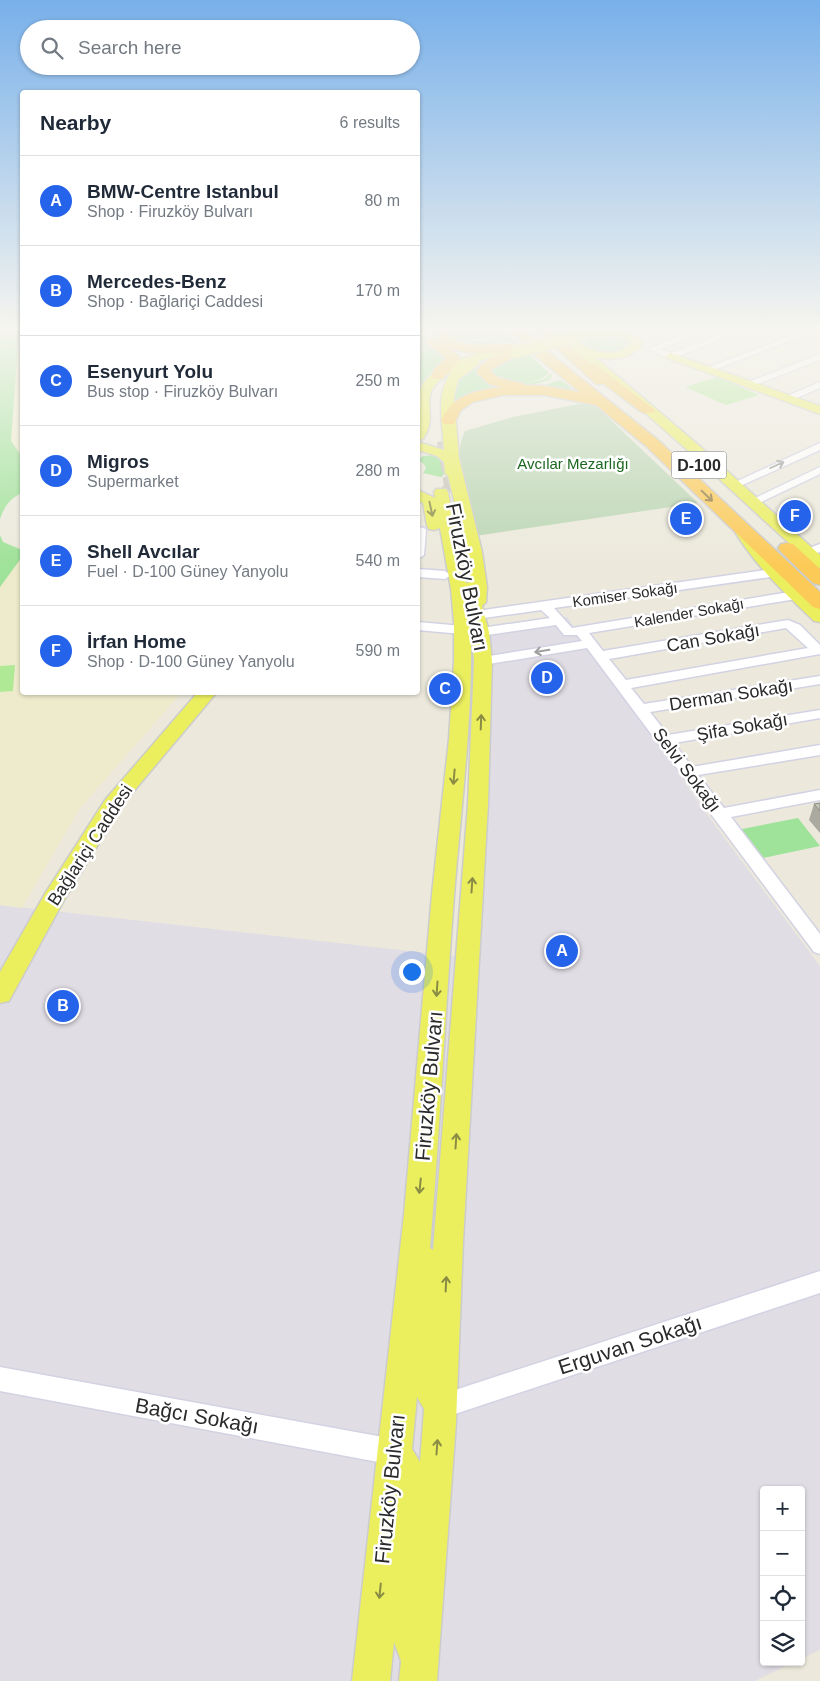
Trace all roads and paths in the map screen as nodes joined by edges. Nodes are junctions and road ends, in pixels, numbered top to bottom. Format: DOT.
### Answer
graph roads {
  1 [pos="422,409"];
  2 [pos="433,409"];
  3 [pos="440,409"];
  4 [pos="449,409"];
  5 [pos="456,409"];
  6 [pos="608,409"];
  7 [pos="612,409"];
  8 [pos="638,409"];
  9 [pos="648,410"];
  10 [pos="620,416"];
  11 [pos="449,421"];
  12 [pos="420,432"];
  13 [pos="820,446"];
  14 [pos="420,447"];
  15 [pos="453,466"];
  16 [pos="820,470"];
  17 [pos="734,485"];
  18 [pos="420,489"];
  19 [pos="446,492"];
  20 [pos="420,495"];
  21 [pos="753,502"];
  22 [pos="738,525"];
  23 [pos="424,529"];
  24 [pos="420,546"];
  25 [pos="814,550"];
  26 [pos="820,563"];
  27 [pos="420,573"];
  28 [pos="773,573"];
  29 [pos="445,575"];
  30 [pos="820,579"];
  31 [pos="796,595"];
  32 [pos="820,603"];
  33 [pos="546,607"];
  34 [pos="820,617"];
  35 [pos="559,621"];
  36 [pos="470,625"];
  37 [pos="420,626"];
  38 [pos="581,631"];
  39 [pos="590,643"];
  40 [pos="818,650"];
  41 [pos="600,656"];
  42 [pos="483,661"];
  43 [pos="820,680"];
  44 [pos="623,685"];
  45 [pos="193,695"];
  46 [pos="205,695"];
  47 [pos="641,709"];
  48 [pos="820,714"];
  49 [pos="665,740"];
  50 [pos="820,750"];
  51 [pos="149,753"];
  52 [pos="689,772"];
  53 [pos="820,796"];
  54 [pos="721,814"];
  55 [pos="446,871"];
  56 [pos="469,936"];
  57 [pos="820,947"];
  58 [pos="0,994"];
  59 [pos="416,1234"];
  60 [pos="820,1282"];
  61 [pos="0,1379"];
  62 [pos="440,1403"];
  63 [pos="394,1452"];
  64 [pos="418,1673"];
  65 [pos="370,1681"];
  1 -- 12 [label="main road"];
  2 -- 3 [label="main road"];
  4 -- 11 [label="main road"];
  5 -- 11 [label="highway"];
  6 -- 10 [label="highway"];
  7 -- 10 [label="highway, D-100"];
  8 -- 30 [label="highway, D-100"];
  9 -- 17 [label="main road"];
  10 -- 22 [label="highway, D-100, one-way"];
  11 -- 15 [label="main road"];
  17 -- 13 [label="street, one-way"];
  14 -- 15 [label="main road"];
  15 -- 18 [label="main road"];
  15 -- 36 [label="main road"];
  16 -- 21 [label="street"];
  17 -- 21 [label="main road"];
  19 -- 36 [label="main road, Firuzköy Bulvarı"];
  20 -- 23 [label="main road, one-way"];
  21 -- 25 [label="main road"];
  22 -- 28 [label="main road"];
  22 -- 32 [label="highway, D-100"];
  23 -- 24 [label="street"];
  23 -- 29 [label="main road"];
  25 -- 26 [label="main road"];
  27 -- 29 [label="street"];
  28 -- 31 [label="main road"];
  28 -- 33 [label="street, Komiser Sokağı"];
  29 -- 36 [label="main road"];
  31 -- 34 [label="main road"];
  31 -- 38 [label="street, Kalender Sokağı"];
  33 -- 35 [label="street"];
  33 -- 36 [label="street, Komiser Sokağı"];
  35 -- 36 [label="street"];
  35 -- 38 [label="street"];
  36 -- 37 [label="street"];
  36 -- 42 [label="main road, Firuzköy Bulvarı"];
  36 -- 55 [label="main road, Firuzköy Bulvarı, one-way"];
  38 -- 39 [label="street, Selvi Sokağı"];
  39 -- 41 [label="street, Selvi Sokağı"];
  39 -- 42 [label="street, one-way"];
  40 -- 41 [label="street, Can Sokağı"];
  40 -- 44 [label="street"];
  41 -- 44 [label="street, Selvi Sokağı"];
  56 -- 42 [label="main road, Firuzköy Bulvarı, one-way"];
  43 -- 47 [label="street, Derman Sokağı"];
  44 -- 47 [label="street, Selvi Sokağı"];
  45 -- 51 [label="main road, Bağlariçi Caddesi"];
  46 -- 51 [label="main road, Bağlariçi Caddesi"];
  47 -- 49 [label="street, Selvi Sokağı"];
  48 -- 49 [label="street, Şifa Sokağı"];
  49 -- 52 [label="street, Selvi Sokağı"];
  50 -- 52 [label="street"];
  51 -- 58 [label="main road, Bağlariçi Caddesi"];
  52 -- 54 [label="street, Selvi Sokağı"];
  53 -- 54 [label="street"];
  54 -- 57 [label="street, Selvi Sokağı"];
  55 -- 56 [label="main road"];
  55 -- 59 [label="main road, Firuzköy Bulvarı, one-way"];
  62 -- 56 [label="main road, Firuzköy Bulvarı, one-way"];
  59 -- 62 [label="main road"];
  59 -- 63 [label="main road, Firuzköy Bulvarı"];
  60 -- 62 [label="street, Erguvan Sokağı"];
  61 -- 63 [label="street, Bağcı Sokağı"];
  64 -- 62 [label="main road, Firuzköy Bulvarı, one-way"];
  63 -- 64 [label="main road"];
  63 -- 65 [label="main road, Firuzköy Bulvarı, one-way"];
}
